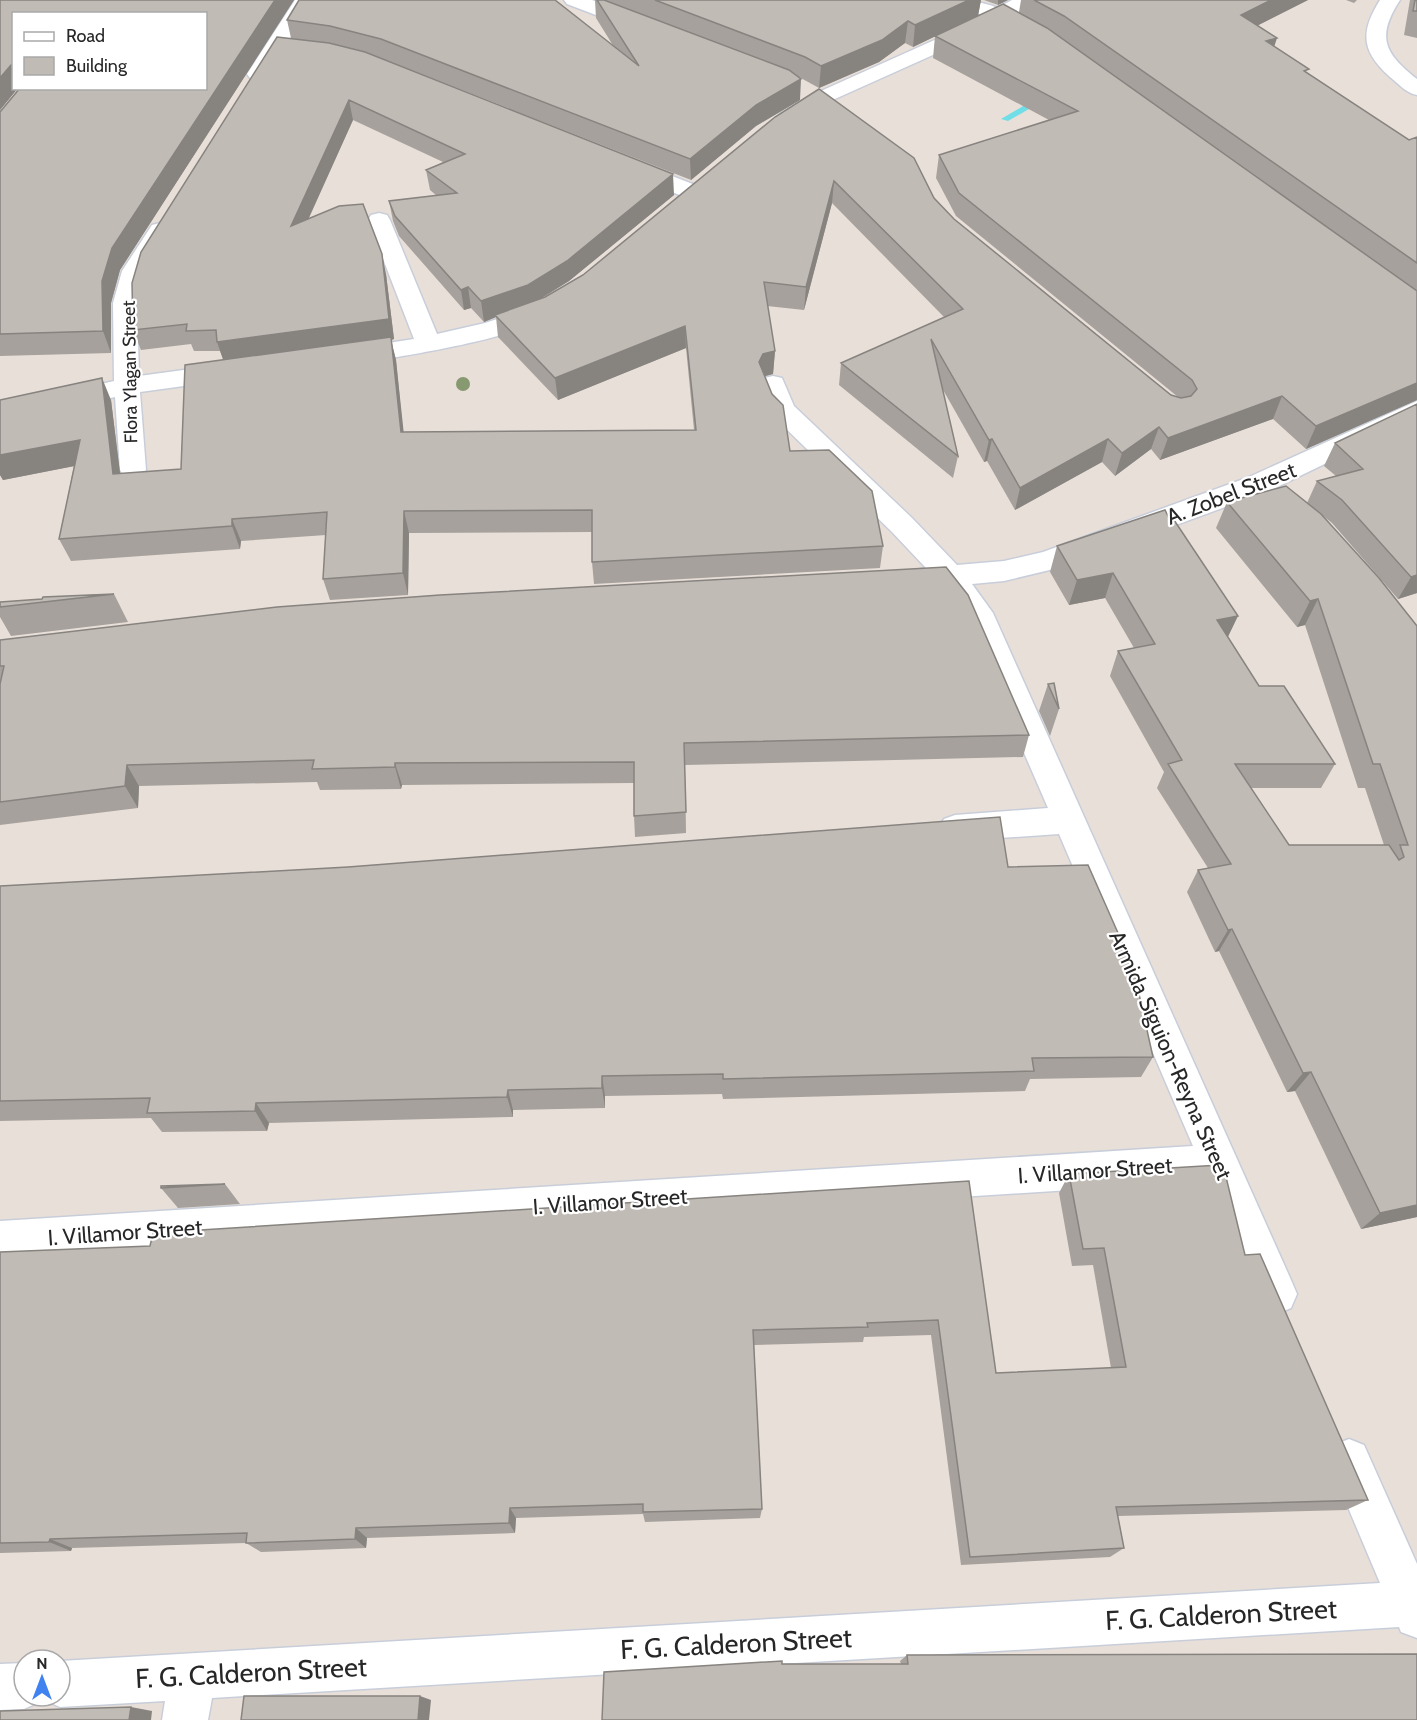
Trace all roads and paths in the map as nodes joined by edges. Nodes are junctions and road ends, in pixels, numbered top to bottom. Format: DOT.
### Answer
graph roads {
  1 [pos="305,0"];
  2 [pos="574,0"];
  3 [pos="961,0"];
  4 [pos="1027,0"];
  5 [pos="1390,0"];
  6 [pos="999,15"];
  7 [pos="652,30"];
  8 [pos="1041,38"];
  9 [pos="796,85"];
  10 [pos="1417,89"];
  11 [pos="244,95"];
  12 [pos="828,106"];
  13 [pos="765,133"];
  14 [pos="618,163"];
  15 [pos="673,210"];
  16 [pos="171,212"];
  17 [pos="379,220"];
  18 [pos="557,302"];
  19 [pos="429,345"];
  20 [pos="325,359"];
  21 [pos="255,369"];
  22 [pos="773,384"];
  23 [pos="127,386"];
  24 [pos="1417,409"];
  25 [pos="0,415"];
  26 [pos="133,470"];
  27 [pos="1259,484"];
  28 [pos="1286,504"];
  29 [pos="951,577"];
  30 [pos="879,582"];
  31 [pos="1067,820"];
  32 [pos="925,830"];
  33 [pos="1220,1162"];
  34 [pos="0,1240"];
  35 [pos="1290,1324"];
  36 [pos="1337,1432"];
  37 [pos="1414,1610"];
  38 [pos="192,1677"];
  39 [pos="72,1683"];
  40 [pos="185,1720"];
  1 -- 11 [label="street"];
  2 -- 7 [label="street"];
  3 -- 6 [label="street"];
  4 -- 6 [label="street"];
  5 -- 10 [label="street"];
  6 -- 8 [label="street"];
  6 -- 12 [label="street"];
  9 -- 12 [label="street"];
  12 -- 13 [label="street"];
  14 -- 15 [label="street"];
  16 -- 23 [label="street, Flora Ylagan Street"];
  17 -- 19 [label="street"];
  18 -- 19 [label="street"];
  19 -- 20 [label="street"];
  21 -- 23 [label="street"];
  22 -- 29 [label="street, Armida Siguion-Reyna Street"];
  23 -- 25 [label="street"];
  23 -- 26 [label="street, Flora Ylagan Street"];
  24 -- 27 [label="street, A. Zobel Street"];
  27 -- 28 [label="street"];
  27 -- 29 [label="street, A. Zobel Street"];
  29 -- 30 [label="street, A. Zobel Street"];
  29 -- 31 [label="street, Armida Siguion-Reyna Street"];
  31 -- 32 [label="street"];
  31 -- 33 [label="street, Armida Siguion-Reyna Street"];
  33 -- 34 [label="street, I. Villamor Street"];
  33 -- 35 [label="street, Armida Siguion-Reyna Street"];
  36 -- 37 [label="street"];
  37 -- 38 [label="street, F. G. Calderon Street"];
  38 -- 39 [label="street, F. G. Calderon Street"];
  38 -- 40 [label="street"];
}
